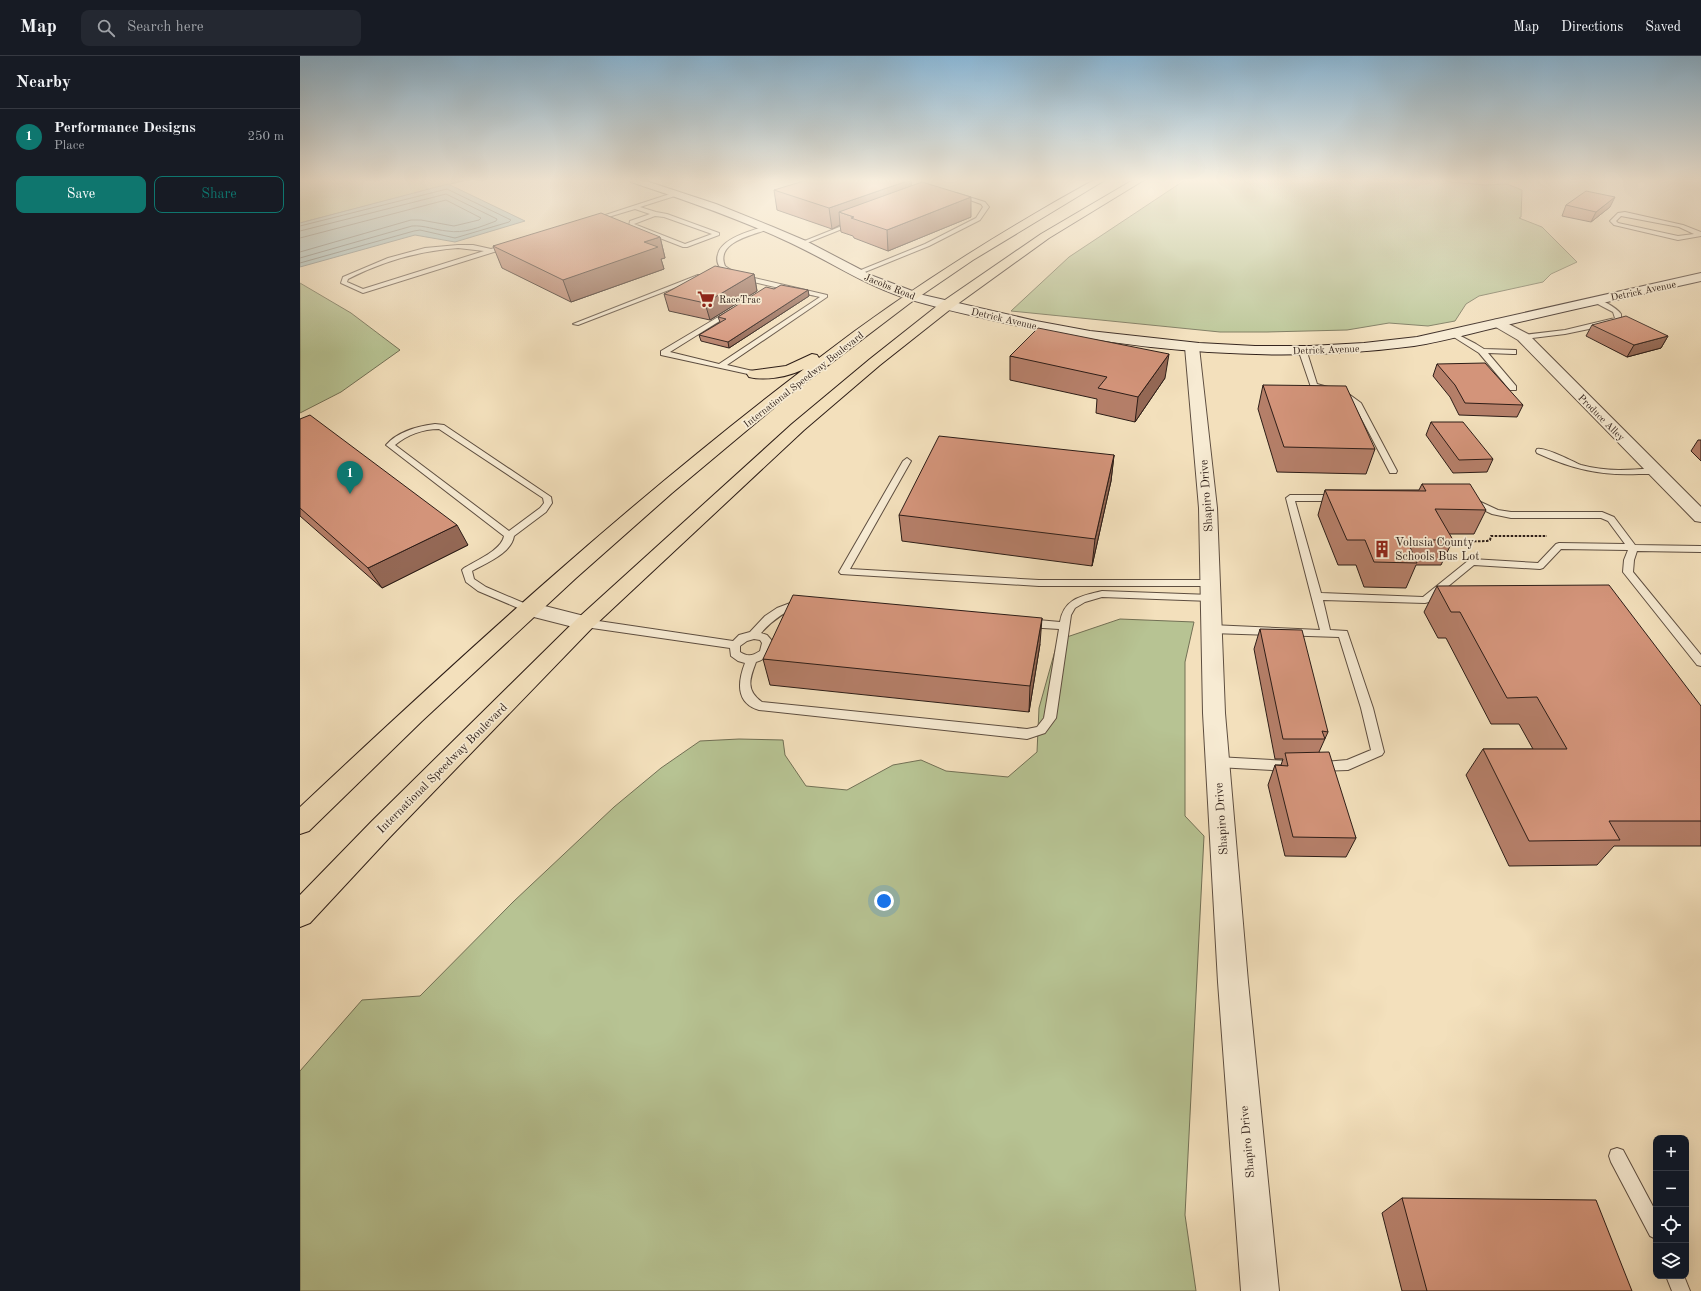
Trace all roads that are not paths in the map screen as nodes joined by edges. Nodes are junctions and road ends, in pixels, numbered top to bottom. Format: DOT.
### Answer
graph roads {
  1 [pos="663,238"];
  2 [pos="707,238"];
  3 [pos="739,238"];
  4 [pos="787,238"];
  5 [pos="817,238"];
  6 [pos="941,238"];
  7 [pos="1002,238"];
  8 [pos="1043,238"];
  9 [pos="514,244"];
  10 [pos="800,244"];
  11 [pos="491,252"];
  12 [pos="723,268"];
  13 [pos="715,271"];
  14 [pos="708,273"];
  15 [pos="858,273"];
  16 [pos="1701,277"];
  17 [pos="776,284"];
  18 [pos="769,288"];
  19 [pos="913,296"];
  20 [pos="1594,300"];
  21 [pos="947,305"];
  22 [pos="736,308"];
  23 [pos="887,315"];
  24 [pos="1499,323"];
  25 [pos="576,324"];
  26 [pos="1451,333"];
  27 [pos="1523,337"];
  28 [pos="1192,347"];
  29 [pos="1302,350"];
  30 [pos="1482,351"];
  31 [pos="1513,352"];
  32 [pos="721,366"];
  33 [pos="754,374"];
  34 [pos="1314,385"];
  35 [pos="1513,388"];
  36 [pos="1317,396"];
  37 [pos="770,404"];
  38 [pos="1540,451"];
  39 [pos="907,461"];
  40 [pos="1393,471"];
  41 [pos="1656,471"];
  42 [pos="1345,498"];
  43 [pos="1464,498"];
  44 [pos="1701,517"];
  45 [pos="509,535"];
  46 [pos="1633,549"];
  47 [pos="1701,550"];
  48 [pos="1210,590"];
  49 [pos="1317,596"];
  50 [pos="812,602"];
  51 [pos="529,609"];
  52 [pos="1018,622"];
  53 [pos="585,623"];
  54 [pos="1064,626"];
  55 [pos="1211,629"];
  56 [pos="1326,633"];
  57 [pos="754,636"];
  58 [pos="735,645"];
  59 [pos="752,659"];
  60 [pos="1701,662"];
  61 [pos="388,740"];
  62 [pos="1217,762"];
  63 [pos="300,805"];
  64 [pos="300,823"];
  65 [pos="300,914"];
  66 [pos="1617,1156"];
  67 [pos="1653,1224"];
  68 [pos="1675,1279"];
  69 [pos="1260,1291"];
  70 [pos="1681,1291"];
  1 -- 2 [label="lane"];
  3 -- 12 [label="lane"];
  4 -- 10 [label="street, Jacobs Road"];
  5 -- 10 [label="lane"];
  6 -- 15 [label="lane"];
  7 -- 19 [label="main road, International Speedway Boulevard"];
  8 -- 21 [label="main road, International Speedway Boulevard"];
  9 -- 11 [label="lane"];
  10 -- 15 [label="street, Jacobs Road"];
  11 -- 11 [label="lane"];
  12 -- 13 [label="lane"];
  12 -- 17 [label="lane"];
  14 -- 25 [label="lane"];
  15 -- 19 [label="street, Jacobs Road"];
  16 -- 20 [label="street, Detrick Avenue"];
  17 -- 18 [label="lane"];
  17 -- 32 [label="lane"];
  19 -- 21 [label="street, Jacobs Road"];
  19 -- 23 [label="main road, International Speedway Boulevard"];
  20 -- 24 [label="street, Detrick Avenue"];
  20 -- 27 [label="lane"];
  21 -- 28 [label="street, Detrick Avenue"];
  21 -- 53 [label="main road, International Speedway Boulevard"];
  22 -- 32 [label="lane"];
  23 -- 33 [label="main road"];
  23 -- 37 [label="main road, International Speedway Boulevard"];
  24 -- 26 [label="street, Detrick Avenue"];
  24 -- 27 [label="street, Produce Alley"];
  26 -- 29 [label="street, Detrick Avenue"];
  26 -- 30 [label="lane"];
  27 -- 41 [label="street, Produce Alley"];
  28 -- 29 [label="street, Detrick Avenue"];
  28 -- 48 [label="street, Shapiro Drive"];
  29 -- 34 [label="lane"];
  30 -- 31 [label="lane"];
  30 -- 35 [label="lane"];
  32 -- 33 [label="lane"];
  33 -- 37 [label="main road"];
  34 -- 36 [label="lane"];
  34 -- 40 [label="lane"];
  37 -- 51 [label="main road, International Speedway Boulevard"];
  38 -- 41 [label="lane"];
  39 -- 48 [label="lane"];
  41 -- 44 [label="street, Produce Alley"];
  42 -- 49 [label="lane"];
  43 -- 46 [label="lane"];
  45 -- 45 [label="lane"];
  45 -- 51 [label="lane"];
  46 -- 47 [label="lane"];
  46 -- 49 [label="lane"];
  46 -- 60 [label="lane"];
  48 -- 54 [label="lane"];
  48 -- 55 [label="street, Shapiro Drive"];
  49 -- 56 [label="lane"];
  50 -- 57 [label="lane"];
  51 -- 53 [label="street"];
  51 -- 61 [label="main road, International Speedway Boulevard"];
  52 -- 54 [label="lane"];
  53 -- 58 [label="lane"];
  53 -- 65 [label="main road, International Speedway Boulevard"];
  54 -- 59 [label="lane"];
  55 -- 56 [label="lane"];
  55 -- 62 [label="street, Shapiro Drive"];
  56 -- 62 [label="lane"];
  57 -- 58 [label="lane"];
  57 -- 59 [label="lane"];
  58 -- 59 [label="lane"];
  61 -- 63 [label="main road"];
  61 -- 64 [label="main road, International Speedway Boulevard"];
  62 -- 69 [label="street, Shapiro Drive"];
  66 -- 67 [label="lane"];
  68 -- 70 [label="lane"];
}
